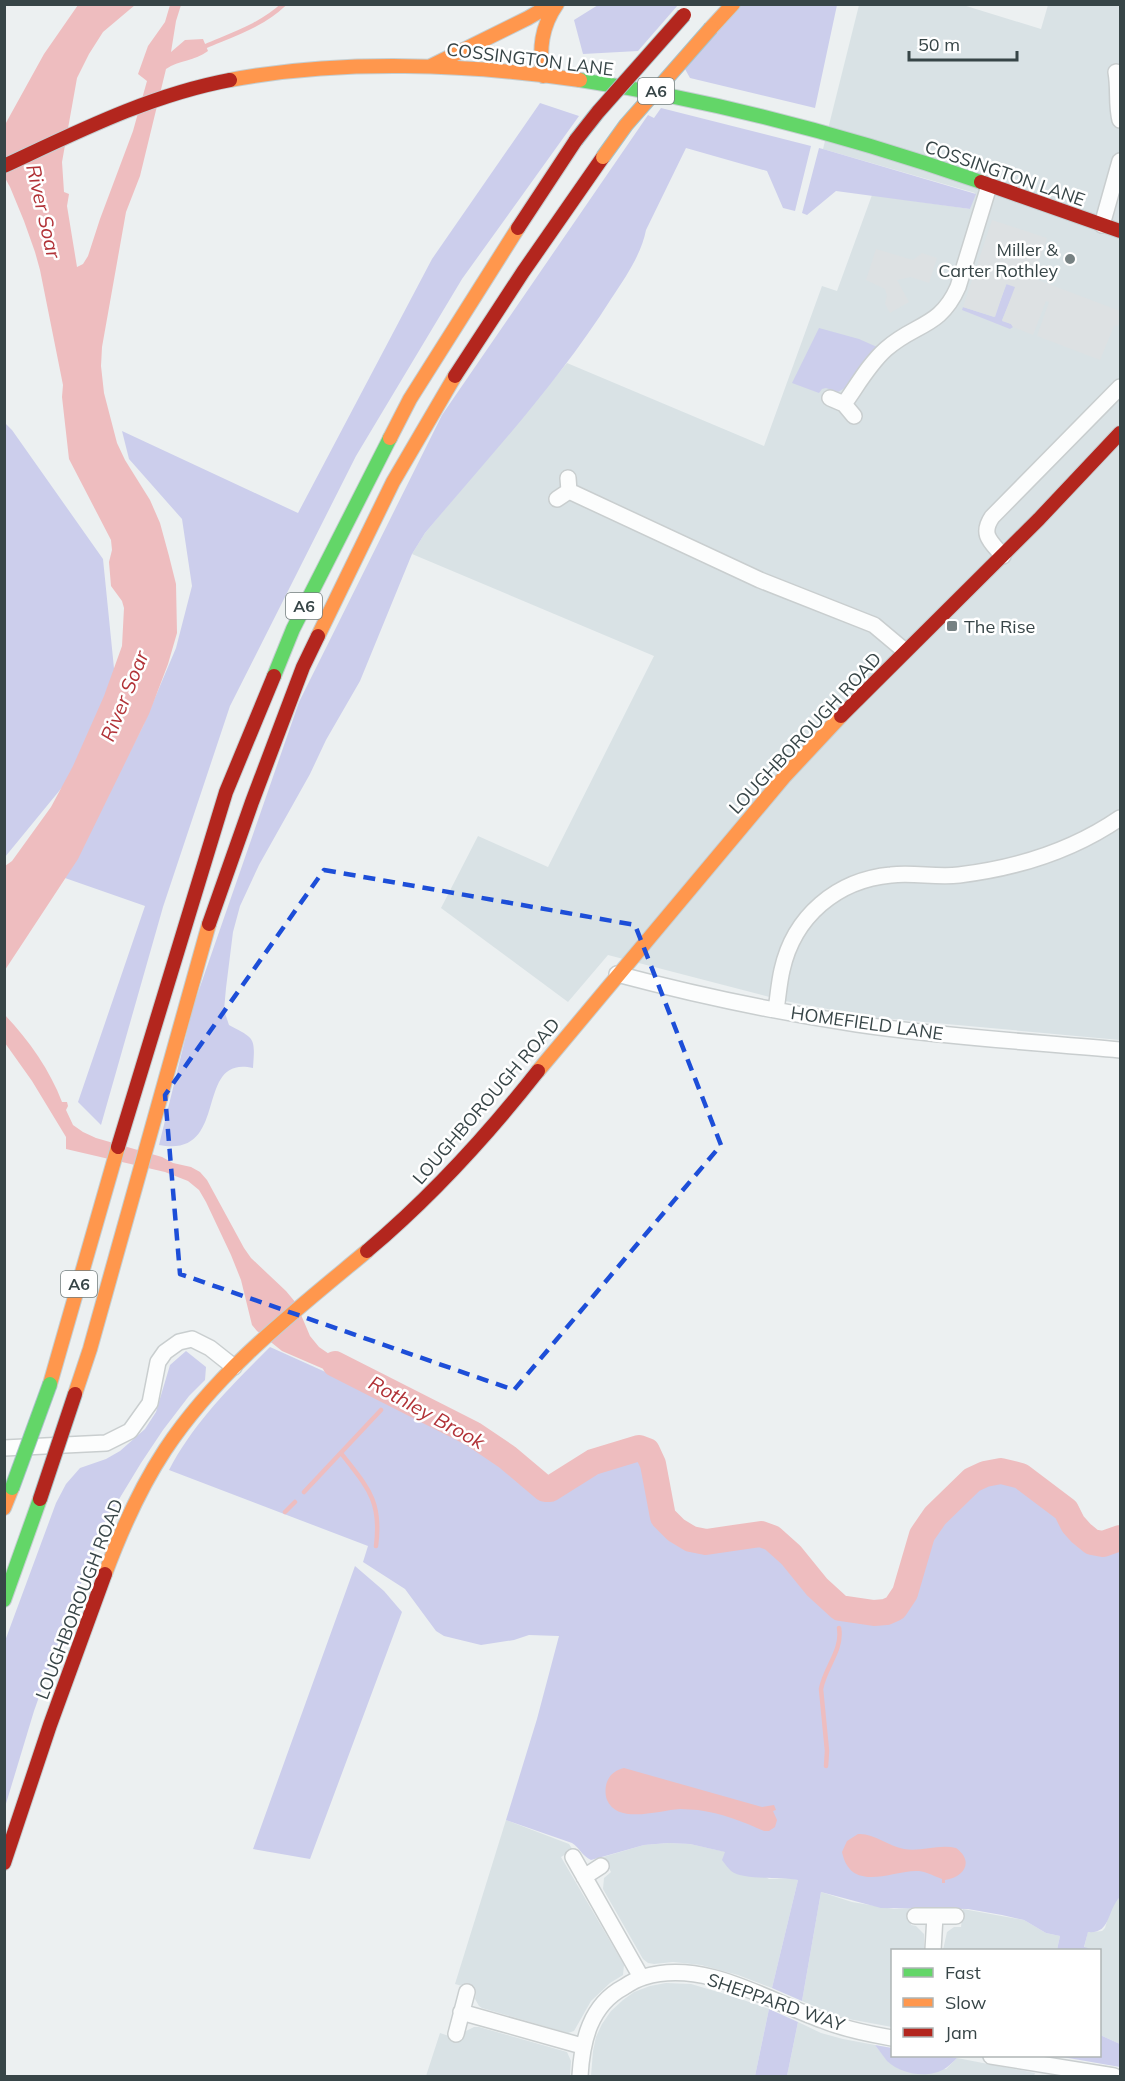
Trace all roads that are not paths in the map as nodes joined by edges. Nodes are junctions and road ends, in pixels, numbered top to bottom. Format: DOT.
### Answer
graph roads {
  1 [pos="552,4"];
  2 [pos="557,4"];
  3 [pos="694,4"];
  4 [pos="733,4"];
  5 [pos="431,66"];
  6 [pos="1116,72"];
  7 [pos="543,76"];
  8 [pos="1120,120"];
  9 [pos="1120,161"];
  10 [pos="4,166"];
  11 [pos="989,186"];
  12 [pos="1102,225"];
  13 [pos="1120,231"];
  14 [pos="1120,387"];
  15 [pos="842,406"];
  16 [pos="1120,434"];
  17 [pos="565,490"];
  18 [pos="1003,556"];
  19 [pos="905,651"];
  20 [pos="1120,818"];
  21 [pos="616,974"];
  22 [pos="776,1010"];
  23 [pos="1120,1050"];
  24 [pos="234,1367"];
  25 [pos="4,1448"];
  26 [pos="4,1508"];
  27 [pos="4,1600"];
  28 [pos="573,1857"];
  29 [pos="4,1863"];
  30 [pos="601,1866"];
  31 [pos="584,1876"];
  32 [pos="915,1916"];
  33 [pos="935,1916"];
  34 [pos="956,1916"];
  35 [pos="933,1949"];
  36 [pos="641,1977"];
  37 [pos="467,1992"];
  38 [pos="461,2012"];
  39 [pos="456,2034"];
  40 [pos="891,2038"];
  41 [pos="582,2046"];
  42 [pos="1003,2057"];
  43 [pos="580,2076"];
  44 [pos="1114,2076"];
  1 -- 5 [label="main road"];
  2 -- 7 [label="main road"];
  3 -- 26 [label="main road, A6, bridge"];
  4 -- 27 [label="main road, A6, bridge"];
  5 -- 7 [label="main road, COSSINGTON LANE"];
  5 -- 10 [label="main road, COSSINGTON LANE"];
  6 -- 8 [label="street"];
  7 -- 11 [label="main road, COSSINGTON LANE"];
  9 -- 12 [label="street"];
  11 -- 12 [label="main road, COSSINGTON LANE"];
  11 -- 15 [label="street"];
  12 -- 13 [label="main road, COSSINGTON LANE"];
  14 -- 18 [label="street"];
  16 -- 18 [label="main road, LOUGHBOROUGH ROAD"];
  17 -- 19 [label="street"];
  18 -- 19 [label="main road, LOUGHBOROUGH ROAD"];
  19 -- 21 [label="main road, LOUGHBOROUGH ROAD"];
  20 -- 22 [label="street"];
  21 -- 22 [label="street, HOMEFIELD LANE"];
  21 -- 24 [label="main road, LOUGHBOROUGH ROAD"];
  22 -- 23 [label="street, HOMEFIELD LANE"];
  24 -- 25 [label="street"];
  24 -- 29 [label="main road, LOUGHBOROUGH ROAD"];
  28 -- 31 [label="street"];
  30 -- 31 [label="street"];
  31 -- 36 [label="street"];
  32 -- 33 [label="street"];
  33 -- 34 [label="street"];
  33 -- 35 [label="street"];
  36 -- 40 [label="street, SHEPPARD WAY"];
  36 -- 41 [label="street, SHEPPARD WAY"];
  37 -- 38 [label="street"];
  38 -- 39 [label="street"];
  38 -- 41 [label="street"];
  41 -- 43 [label="street, SHEPPARD WAY"];
  42 -- 44 [label="street"];
}
